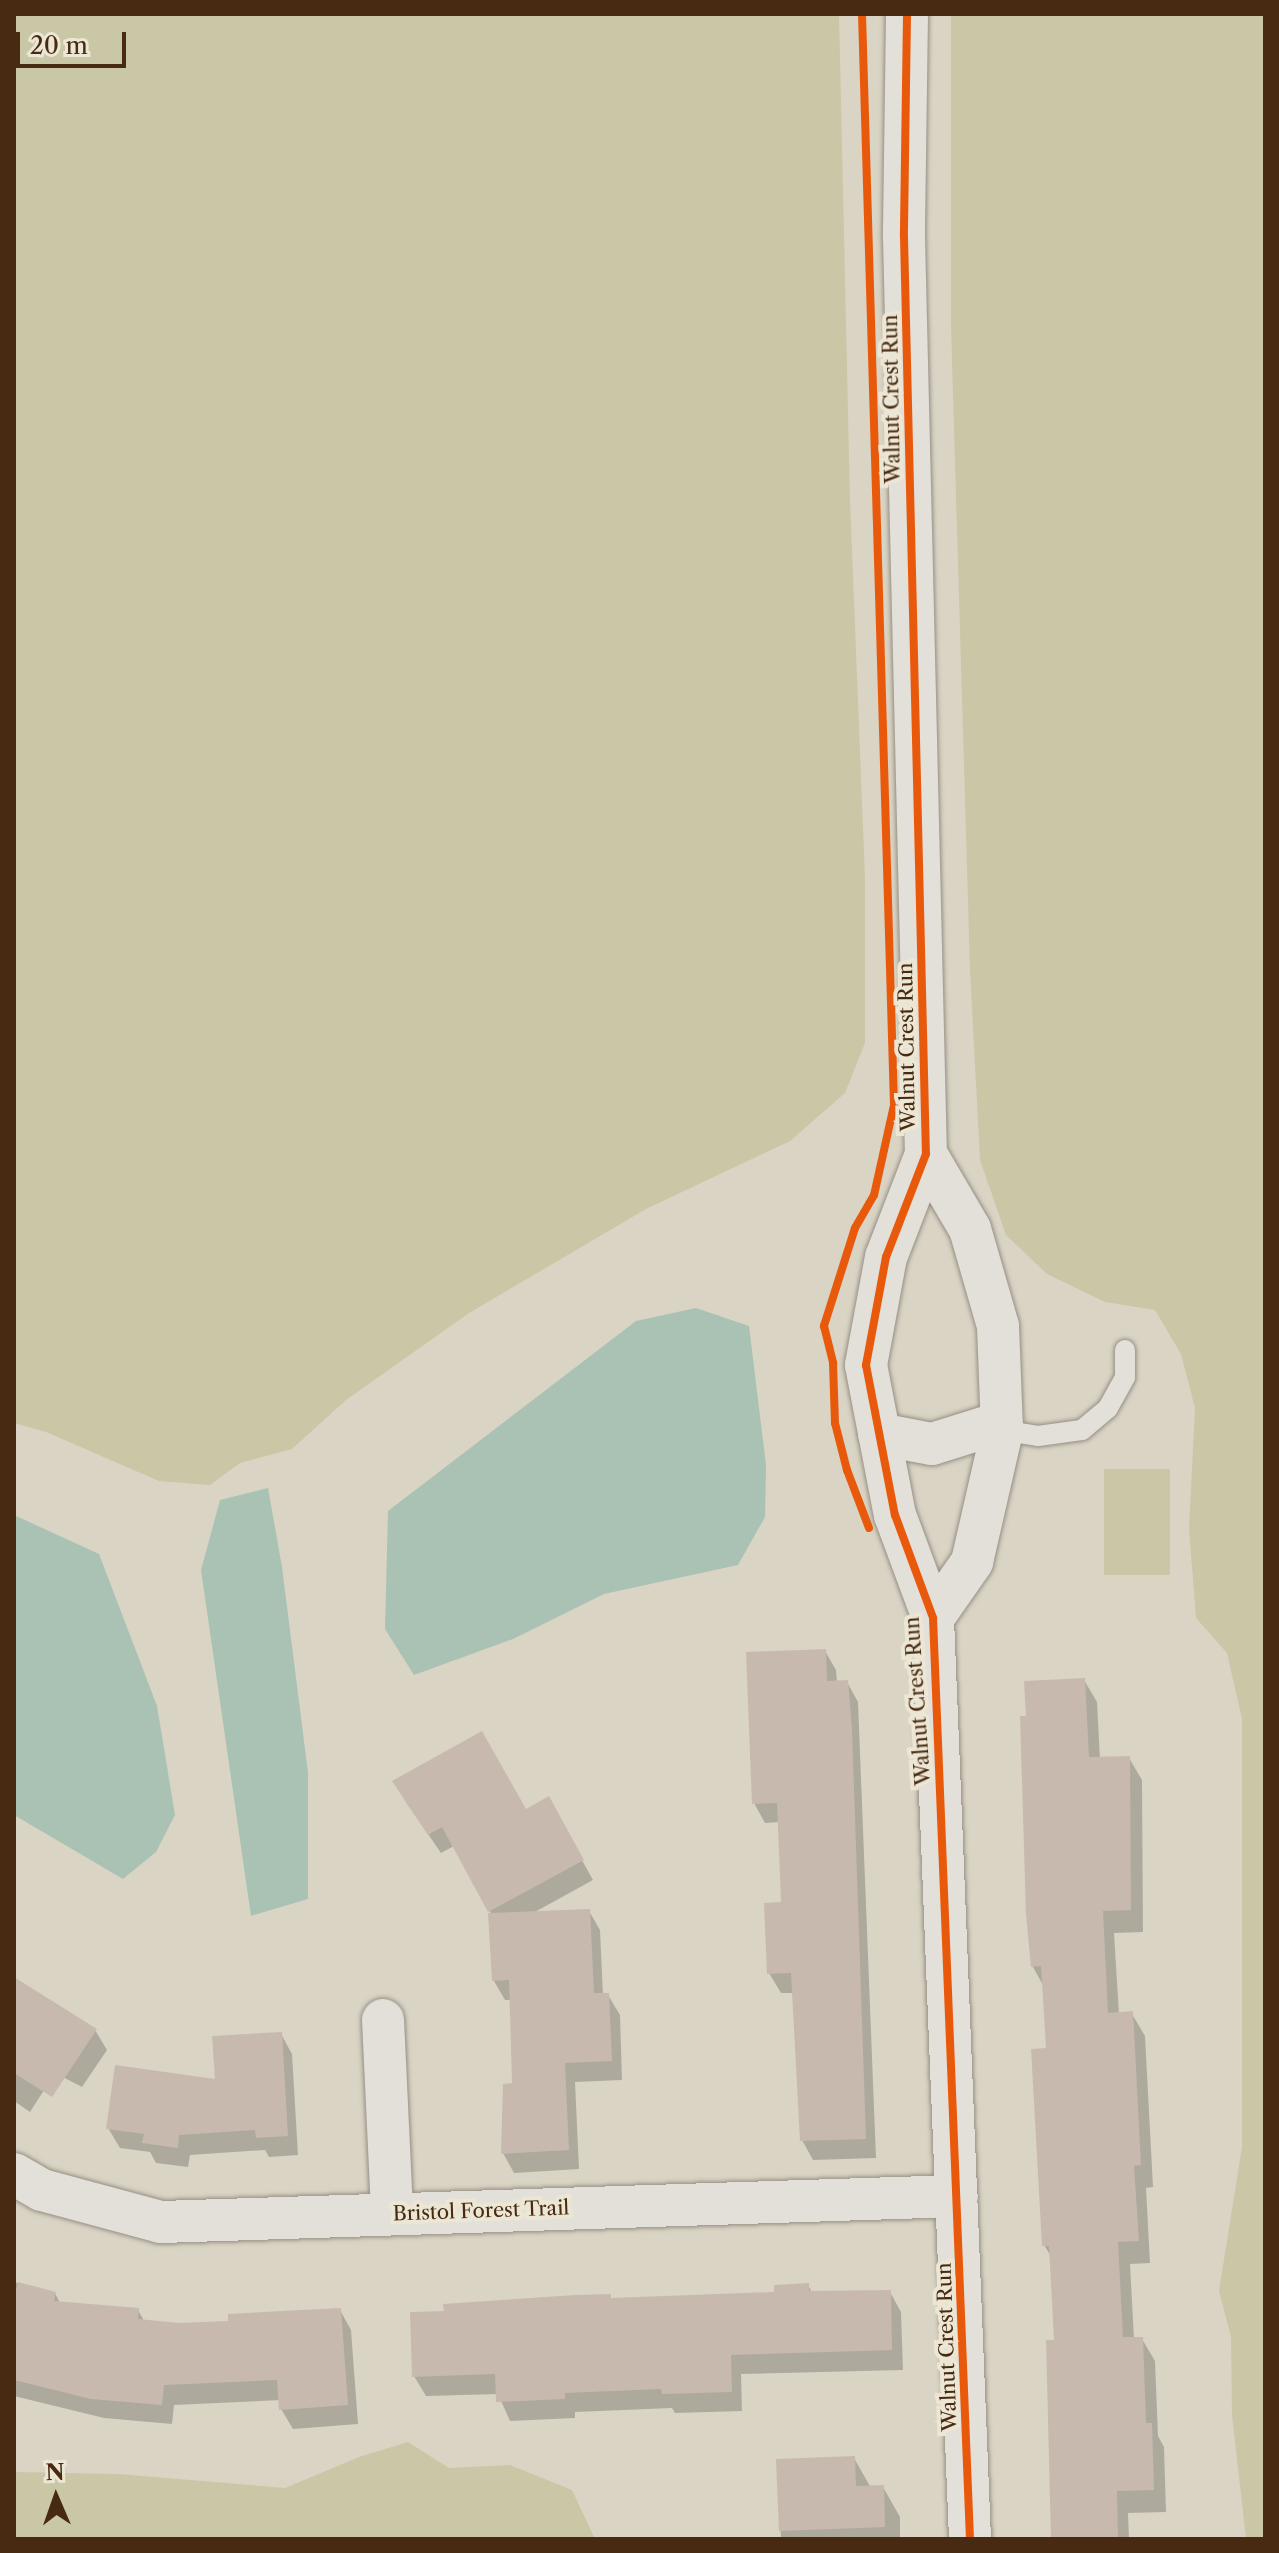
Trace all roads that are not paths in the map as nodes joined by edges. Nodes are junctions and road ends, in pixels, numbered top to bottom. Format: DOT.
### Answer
graph roads {
  1 [pos="907,14"];
  2 [pos="926,1154"];
  3 [pos="1125,1350"];
  4 [pos="1002,1422"];
  5 [pos="879,1434"];
  6 [pos="933,1618"];
  7 [pos="383,2020"];
  8 [pos="14,2174"];
  9 [pos="957,2196"];
  10 [pos="392,2214"];
  11 [pos="970,2539"];
  1 -- 2 [label="street, Walnut Crest Run"];
  2 -- 4 [label="street, Walnut Crest Run"];
  2 -- 5 [label="street, Walnut Crest Run"];
  3 -- 4 [label="lane"];
  4 -- 5 [label="street"];
  4 -- 6 [label="street, Walnut Crest Run"];
  5 -- 6 [label="street, Walnut Crest Run"];
  6 -- 9 [label="street, Walnut Crest Run"];
  7 -- 10 [label="street"];
  8 -- 10 [label="street, Bristol Forest Trail"];
  9 -- 10 [label="street, Bristol Forest Trail"];
  9 -- 11 [label="street, Walnut Crest Run"];
}
